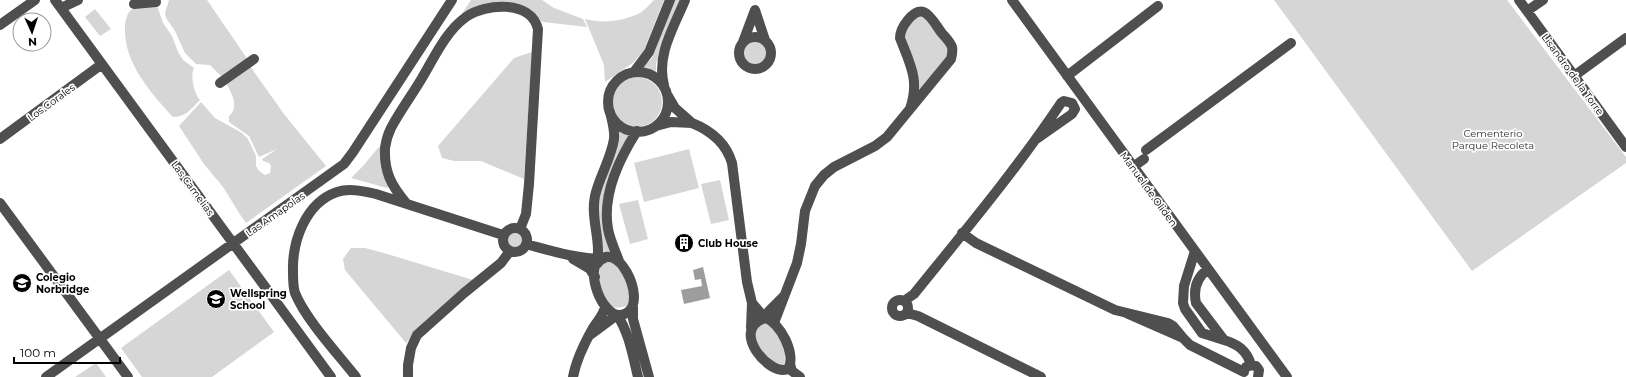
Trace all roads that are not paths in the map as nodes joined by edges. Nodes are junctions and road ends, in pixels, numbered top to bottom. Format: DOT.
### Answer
graph roads {
  1 [pos="35,0"];
  2 [pos="78,0"];
  3 [pos="138,0"];
  4 [pos="452,0"];
  5 [pos="670,0"];
  6 [pos="685,0"];
  7 [pos="756,0"];
  8 [pos="1012,0"];
  9 [pos="1519,0"];
  10 [pos="1543,0"];
  11 [pos="157,1"];
  12 [pos="58,4"];
  13 [pos="1158,6"];
  14 [pos="755,10"];
  15 [pos="1527,11"];
  16 [pos="0,25"];
  17 [pos="1626,38"];
  18 [pos="765,40"];
  19 [pos="743,42"];
  20 [pos="1291,43"];
  21 [pos="254,59"];
  22 [pos="102,64"];
  23 [pos="634,72"];
  24 [pos="1067,76"];
  25 [pos="1574,76"];
  26 [pos="220,83"];
  27 [pos="666,91"];
  28 [pos="910,109"];
  29 [pos="610,112"];
  30 [pos="692,123"];
  31 [pos="654,126"];
  32 [pos="638,131"];
  33 [pos="0,139"];
  34 [pos="1035,140"];
  35 [pos="1624,141"];
  36 [pos="1131,164"];
  37 [pos="0,203"];
  38 [pos="406,203"];
  39 [pos="520,229"];
  40 [pos="962,233"];
  41 [pos="504,235"];
  42 [pos="234,243"];
  43 [pos="526,244"];
  44 [pos="1195,251"];
  45 [pos="510,252"];
  46 [pos="564,254"];
  47 [pos="599,260"];
  48 [pos="618,261"];
  49 [pos="1208,269"];
  50 [pos="595,277"];
  51 [pos="904,301"];
  52 [pos="752,303"];
  53 [pos="605,306"];
  54 [pos="633,307"];
  55 [pos="907,313"];
  56 [pos="617,315"];
  57 [pos="770,320"];
  58 [pos="751,328"];
  59 [pos="590,335"];
  60 [pos="99,338"];
  61 [pos="1224,340"];
  62 [pos="790,364"];
  63 [pos="1246,373"];
  64 [pos="783,376"];
  65 [pos="46,377"];
  66 [pos="128,377"];
  67 [pos="331,377"];
  68 [pos="356,377"];
  69 [pos="408,377"];
  70 [pos="573,377"];
  71 [pos="638,377"];
  72 [pos="649,377"];
  73 [pos="800,377"];
  74 [pos="1041,377"];
  75 [pos="1258,377"];
  76 [pos="1287,377"];
  1 -- 16 [label="street"];
  2 -- 12 [label="street"];
  3 -- 11 [label="street"];
  4 -- 42 [label="street, Las Amapolas"];
  5 -- 23 [label="street"];
  6 -- 27 [label="street"];
  7 -- 14 [label="street"];
  8 -- 24 [label="street, Manuel de Oliden"];
  9 -- 15 [label="street, Lisandro de la Torre"];
  10 -- 15 [label="street"];
  12 -- 22 [label="street, Las Camelias"];
  13 -- 24 [label="street"];
  14 -- 18 [label="street"];
  14 -- 19 [label="street"];
  15 -- 25 [label="street, Lisandro de la Torre"];
  17 -- 25 [label="street"];
  18 -- 19 [label="street"];
  18 -- 19 [label="street"];
  20 -- 36 [label="street"];
  21 -- 26 [label="street"];
  22 -- 33 [label="street, Los Corales"];
  22 -- 42 [label="street, Las Camelias"];
  23 -- 27 [label="street"];
  23 -- 29 [label="street"];
  24 -- 36 [label="street, Manuel de Oliden"];
  25 -- 35 [label="street, Lisandro de la Torre"];
  27 -- 30 [label="street"];
  27 -- 31 [label="street"];
  28 -- 28 [label="street"];
  28 -- 57 [label="street"];
  29 -- 32 [label="street"];
  29 -- 47 [label="street"];
  30 -- 31 [label="street"];
  30 -- 52 [label="street"];
  31 -- 32 [label="street"];
  32 -- 48 [label="street"];
  34 -- 40 [label="street"];
  36 -- 44 [label="street, Manuel de Oliden"];
  37 -- 60 [label="street"];
  38 -- 39 [label="street"];
  38 -- 41 [label="street"];
  38 -- 68 [label="street"];
  39 -- 41 [label="street"];
  39 -- 43 [label="street"];
  40 -- 51 [label="street"];
  40 -- 63 [label="street"];
  41 -- 45 [label="street"];
  42 -- 60 [label="street, Las Amapolas"];
  42 -- 67 [label="street, Las Camelias"];
  43 -- 45 [label="street"];
  43 -- 46 [label="street"];
  44 -- 49 [label="street, Manuel de Oliden"];
  44 -- 61 [label="street"];
  45 -- 69 [label="street"];
  46 -- 47 [label="street"];
  46 -- 50 [label="street"];
  47 -- 48 [label="street"];
  47 -- 50 [label="street"];
  48 -- 54 [label="street"];
  49 -- 61 [label="street"];
  49 -- 76 [label="street, Manuel de Oliden"];
  50 -- 53 [label="street"];
  51 -- 55 [label="street"];
  51 -- 55 [label="street"];
  52 -- 57 [label="street"];
  52 -- 58 [label="street"];
  53 -- 56 [label="street"];
  53 -- 59 [label="street"];
  54 -- 56 [label="street"];
  54 -- 72 [label="street"];
  55 -- 74 [label="street"];
  56 -- 59 [label="street"];
  56 -- 71 [label="street"];
  57 -- 58 [label="street"];
  57 -- 62 [label="street"];
  58 -- 64 [label="street"];
  59 -- 70 [label="street"];
  60 -- 65 [label="street, Las Amapolas"];
  60 -- 66 [label="street"];
  61 -- 63 [label="street"];
  62 -- 64 [label="street"];
  62 -- 73 [label="street"];
  63 -- 75 [label="street"];
}
